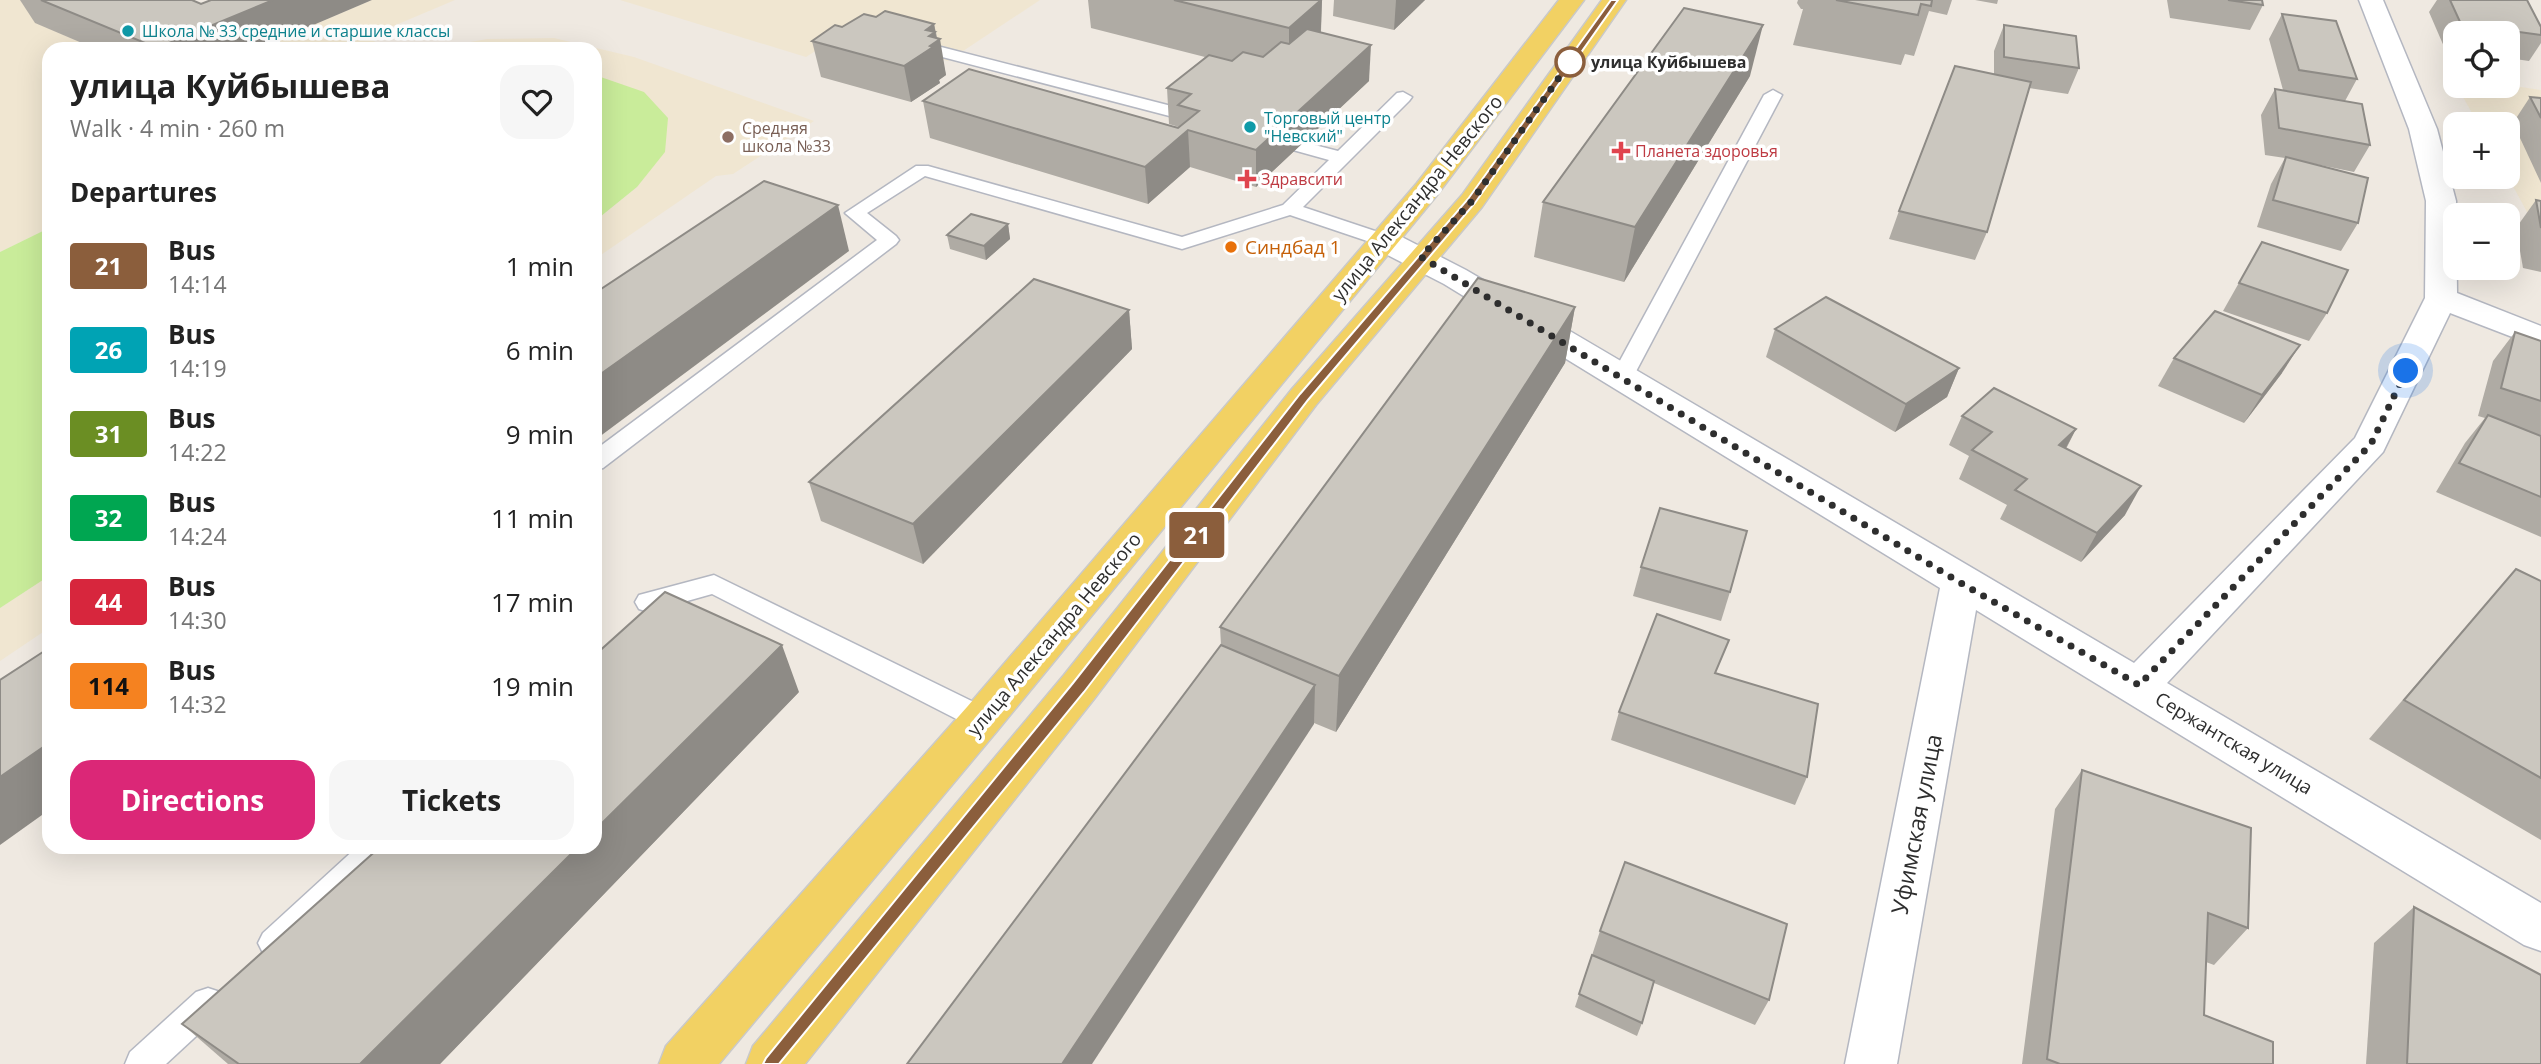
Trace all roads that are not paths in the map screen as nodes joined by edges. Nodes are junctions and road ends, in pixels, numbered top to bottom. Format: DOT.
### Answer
graph roads {
  1 [pos="1572,0"];
  2 [pos="1614,0"];
  3 [pos="2371,0"];
  4 [pos="896,40"];
  5 [pos="1773,95"];
  6 [pos="1403,97"];
  7 [pos="1181,114"];
  8 [pos="1299,146"];
  9 [pos="1344,158"];
  10 [pos="1290,209"];
  11 [pos="1384,240"];
  12 [pos="1421,257"];
  13 [pos="2441,298"];
  14 [pos="2541,338"];
  15 [pos="1621,379"];
  16 [pos="602,457"];
  17 [pos="1961,583"];
  18 [pos="648,602"];
  19 [pos="2139,685"];
  20 [pos="982,719"];
  21 [pos="370,854"];
  22 [pos="2541,929"];
  23 [pos="142,1064"];
  24 [pos="685,1064"];
  25 [pos="772,1064"];
  26 [pos="1871,1064"];
  1 -- 11 [label="main road, улица Александра Невского"];
  2 -- 12 [label="main road, улица Александра Невского"];
  3 -- 13 [label="street"];
  4 -- 7 [label="lane"];
  5 -- 15 [label="lane"];
  6 -- 9 [label="lane"];
  8 -- 9 [label="lane"];
  9 -- 10 [label="lane"];
  10 -- 11 [label="lane"];
  10 -- 16 [label="lane"];
  11 -- 12 [label="street, Сержантская улица"];
  11 -- 20 [label="main road, улица Александра Невского"];
  12 -- 15 [label="street, Сержантская улица"];
  12 -- 25 [label="main road, улица Александра Невского"];
  13 -- 14 [label="street"];
  13 -- 19 [label="street"];
  15 -- 17 [label="street, Сержантская улица"];
  17 -- 19 [label="street, Сержантская улица"];
  17 -- 26 [label="street, Уфимская улица"];
  18 -- 20 [label="lane"];
  19 -- 22 [label="street, Сержантская улица"];
  20 -- 24 [label="main road, улица Александра Невского"];
  21 -- 23 [label="lane"];
}
